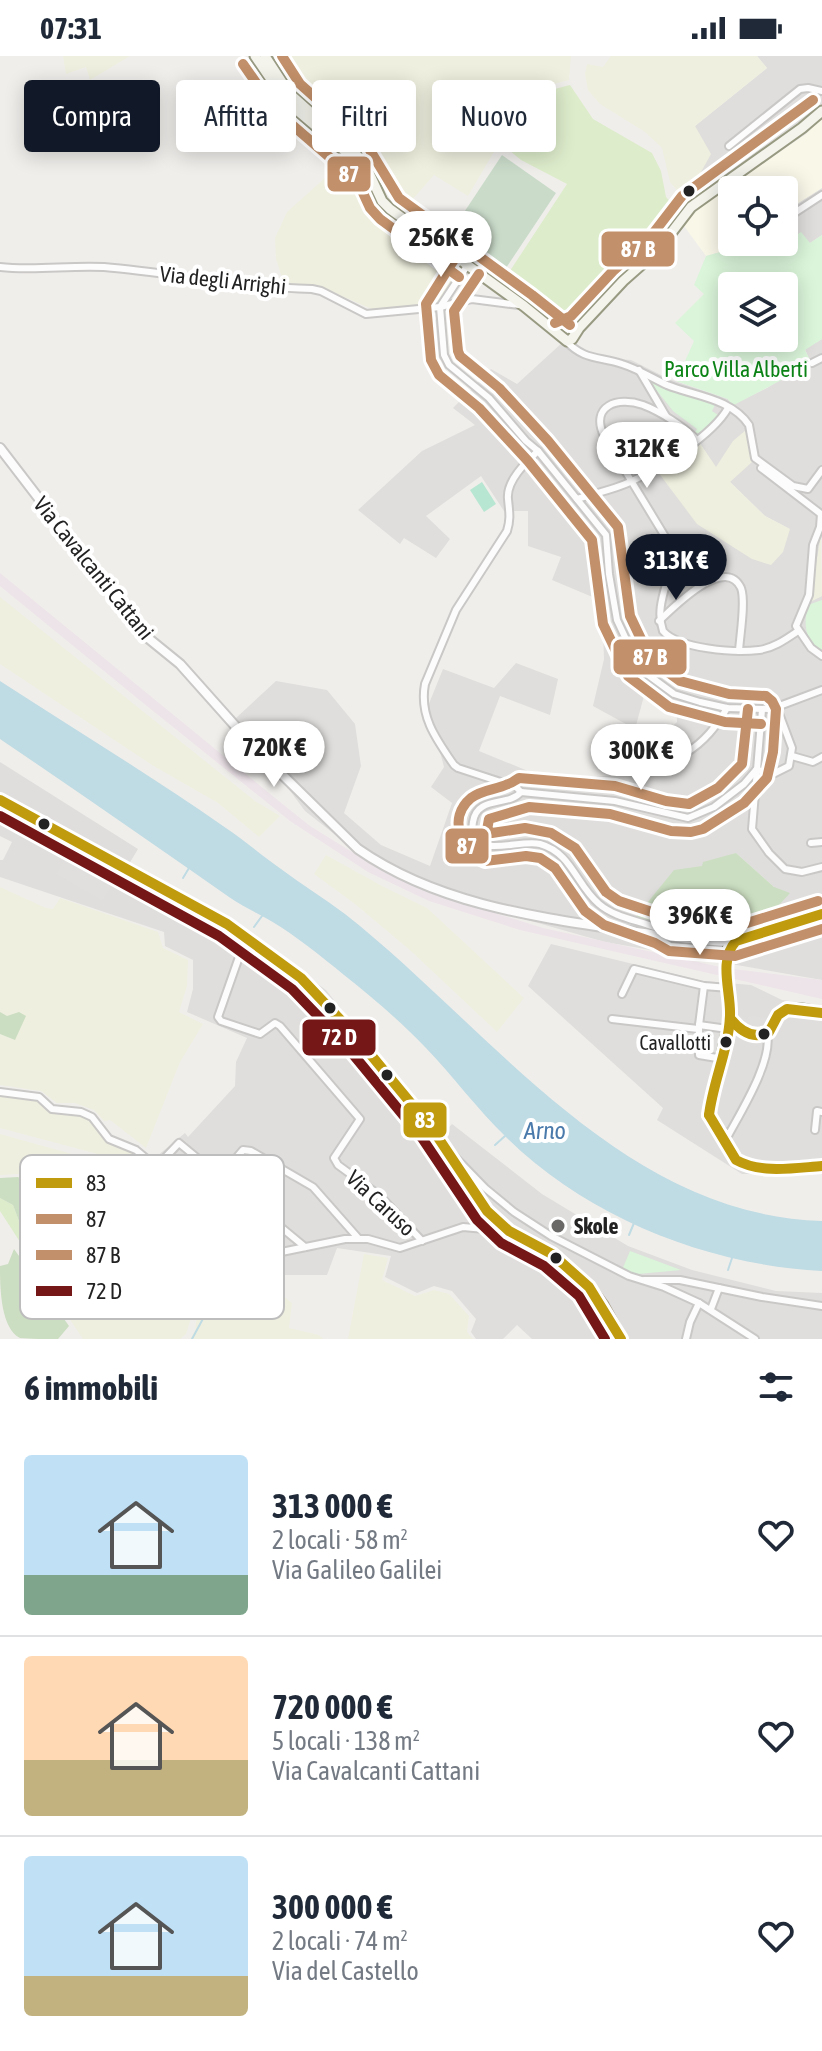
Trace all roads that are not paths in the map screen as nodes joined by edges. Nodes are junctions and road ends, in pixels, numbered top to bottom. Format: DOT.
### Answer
graph roads {
  1 [pos="255,56"];
  2 [pos="265,56"];
  3 [pos="822,91"];
  4 [pos="822,111"];
  5 [pos="729,146"];
  6 [pos="369,173"];
  7 [pos="822,195"];
  8 [pos="798,211"];
  9 [pos="467,266"];
  10 [pos="0,267"];
  11 [pos="524,306"];
  12 [pos="440,307"];
  13 [pos="564,339"];
  14 [pos="822,358"];
  15 [pos="812,363"];
  16 [pos="638,369"];
  17 [pos="728,408"];
  18 [pos="667,419"];
  19 [pos="697,440"];
  20 [pos="0,448"];
  21 [pos="538,451"];
  22 [pos="759,462"];
  23 [pos="822,470"];
  24 [pos="631,482"];
  25 [pos="577,499"];
  26 [pos="822,514"];
  27 [pos="659,621"];
  28 [pos="798,631"];
  29 [pos="739,651"];
  30 [pos="822,656"];
  31 [pos="822,690"];
  32 [pos="727,708"];
  33 [pos="771,709"];
  34 [pos="686,753"];
  35 [pos="792,756"];
  36 [pos="822,757"];
  37 [pos="756,770"];
  38 [pos="521,792"];
  39 [pos="0,800"];
  40 [pos="822,842"];
  41 [pos="811,843"];
  42 [pos="822,867"];
  43 [pos="822,914"];
  44 [pos="246,937"];
  45 [pos="671,937"];
  46 [pos="733,942"];
  47 [pos="727,965"];
  48 [pos="728,984"];
  49 [pos="704,986"];
  50 [pos="622,994"];
  51 [pos="822,1013"];
  52 [pos="730,1018"];
  53 [pos="612,1019"];
  54 [pos="698,1027"];
  55 [pos="728,1029"];
  56 [pos="742,1031"];
  57 [pos="767,1033"];
  58 [pos="723,1059"];
  59 [pos="0,1092"];
  60 [pos="822,1112"];
  61 [pos="717,1129"];
  62 [pos="815,1130"];
  63 [pos="444,1147"];
  64 [pos="141,1155"];
  65 [pos="168,1155"];
  66 [pos="194,1155"];
  67 [pos="239,1155"];
  68 [pos="258,1155"];
  69 [pos="822,1166"];
  70 [pos="284,1170"];
  71 [pos="284,1229"];
  72 [pos="509,1231"];
  73 [pos="358,1238"];
  74 [pos="422,1241"];
  75 [pos="305,1247"];
  76 [pos="284,1251"];
  77 [pos="638,1280"];
  78 [pos="719,1288"];
  79 [pos="699,1303"];
  80 [pos="822,1306"];
  81 [pos="711,1309"];
  82 [pos="621,1339"];
  83 [pos="686,1339"];
  84 [pos="755,1339"];
  1 -- 6 [label="main road"];
  2 -- 6 [label="main road"];
  3 -- 5 [label="street"];
  4 -- 13 [label="main road"];
  6 -- 9 [label="main road"];
  7 -- 8 [label="street"];
  9 -- 11 [label="main road"];
  9 -- 12 [label="street"];
  10 -- 12 [label="street, Via degli Arrighi"];
  11 -- 12 [label="street, Via degli Arrighi"];
  11 -- 13 [label="main road"];
  12 -- 21 [label="street"];
  13 -- 16 [label="street"];
  14 -- 15 [label="street"];
  16 -- 17 [label="street"];
  16 -- 18 [label="street"];
  17 -- 19 [label="street"];
  17 -- 22 [label="street"];
  18 -- 19 [label="street"];
  18 -- 24 [label="street"];
  19 -- 24 [label="street"];
  20 -- 45 [label="street, Via Cavalcanti Cattani"];
  21 -- 25 [label="street"];
  21 -- 38 [label="street"];
  22 -- 23 [label="street"];
  22 -- 26 [label="street"];
  24 -- 25 [label="street"];
  24 -- 27 [label="street"];
  25 -- 32 [label="street"];
  26 -- 28 [label="street"];
  27 -- 29 [label="street"];
  27 -- 29 [label="street"];
  28 -- 29 [label="street"];
  28 -- 30 [label="street"];
  31 -- 33 [label="street"];
  32 -- 33 [label="street"];
  32 -- 34 [label="street"];
  33 -- 35 [label="street"];
  33 -- 37 [label="street"];
  35 -- 36 [label="street"];
  35 -- 37 [label="street"];
  37 -- 38 [label="street"];
  37 -- 42 [label="street"];
  38 -- 45 [label="street"];
  39 -- 44 [label="main road"];
  40 -- 41 [label="street"];
  43 -- 46 [label="main road"];
  44 -- 63 [label="main road"];
  44 -- 74 [label="street, Via Caruso"];
  45 -- 46 [label="street, Via Cavalcanti Cattani"];
  46 -- 47 [label="main road"];
  48 -- 49 [label="street"];
  48 -- 52 [label="main road"];
  49 -- 50 [label="street"];
  49 -- 54 [label="street"];
  51 -- 57 [label="main road"];
  52 -- 55 [label="main road"];
  52 -- 56 [label="main road"];
  53 -- 54 [label="street"];
  54 -- 55 [label="street"];
  54 -- 58 [label="street"];
  55 -- 56 [label="street"];
  55 -- 58 [label="main road"];
  56 -- 57 [label="main road"];
  57 -- 61 [label="street"];
  58 -- 61 [label="main road"];
  59 -- 64 [label="street"];
  60 -- 62 [label="street"];
  61 -- 69 [label="main road"];
  63 -- 72 [label="main road"];
  63 -- 77 [label="street"];
  65 -- 66 [label="street"];
  67 -- 68 [label="street"];
  70 -- 73 [label="street"];
  71 -- 75 [label="street"];
  72 -- 74 [label="street"];
  72 -- 82 [label="main road"];
  73 -- 74 [label="street"];
  73 -- 75 [label="street"];
  75 -- 76 [label="street"];
  77 -- 78 [label="street"];
  77 -- 79 [label="street"];
  78 -- 80 [label="street"];
  78 -- 81 [label="street"];
  79 -- 81 [label="street"];
  79 -- 83 [label="street"];
  81 -- 84 [label="street"];
}
